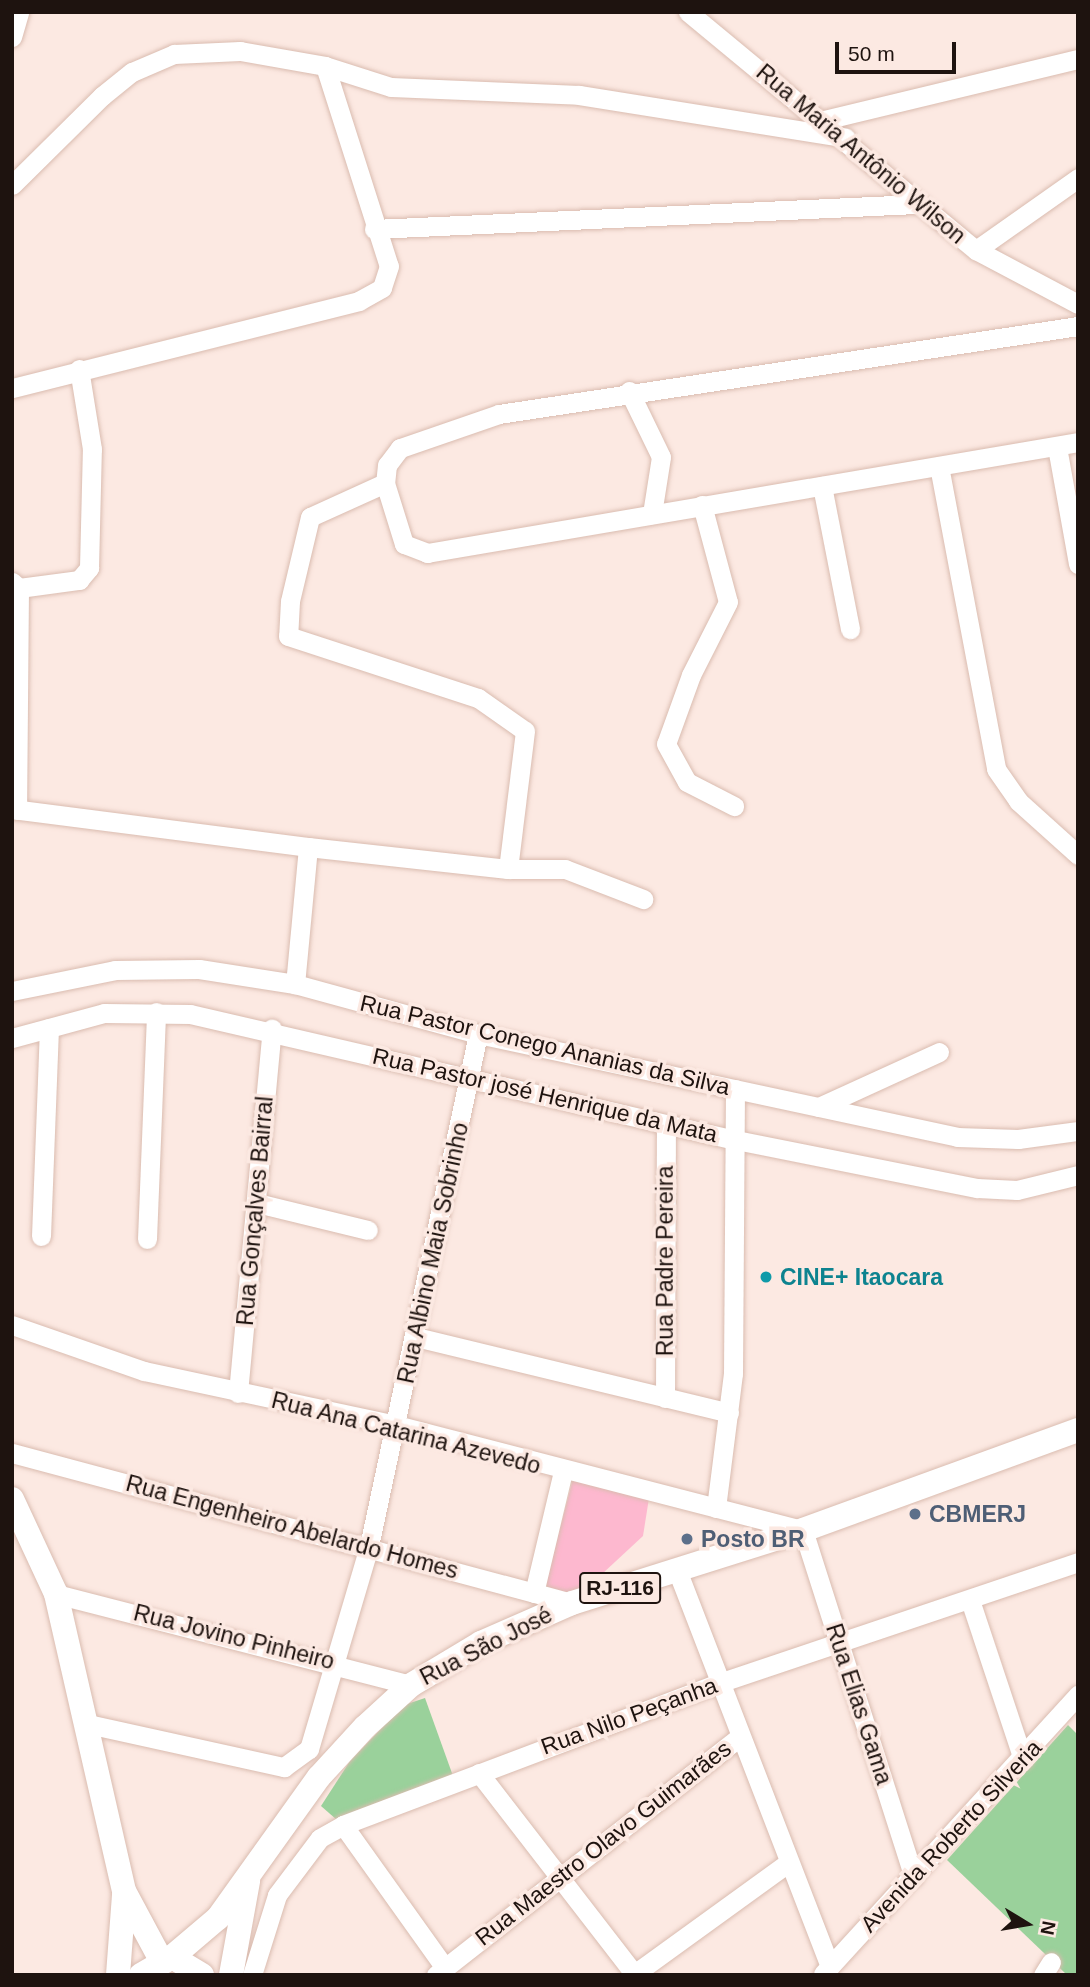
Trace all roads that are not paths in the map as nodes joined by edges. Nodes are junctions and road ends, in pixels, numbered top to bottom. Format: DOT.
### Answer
graph roads {
  1 [pos="19,12"];
  2 [pos="688,12"];
  3 [pos="12,37"];
  4 [pos="1078,59"];
  5 [pos="325,66"];
  6 [pos="824,120"];
  7 [pos="846,138"];
  8 [pos="1078,178"];
  9 [pos="12,185"];
  10 [pos="916,204"];
  11 [pos="374,229"];
  12 [pos="976,250"];
  13 [pos="1078,304"];
  14 [pos="1078,326"];
  15 [pos="79,369"];
  16 [pos="12,388"];
  17 [pos="629,391"];
  18 [pos="1078,442"];
  19 [pos="1057,447"];
  20 [pos="939,466"];
  21 [pos="385,483"];
  22 [pos="822,486"];
  23 [pos="702,505"];
  24 [pos="652,513"];
  25 [pos="1078,564"];
  26 [pos="15,585"];
  27 [pos="850,629"];
  28 [pos="15,647"];
  29 [pos="15,711"];
  30 [pos="734,806"];
  31 [pos="15,810"];
  32 [pos="308,847"];
  33 [pos="1078,855"];
  34 [pos="508,869"];
  35 [pos="643,899"];
  36 [pos="295,984"];
  37 [pos="12,991"];
  38 [pos="156,1012"];
  39 [pos="49,1028"];
  40 [pos="272,1029"];
  41 [pos="478,1034"];
  42 [pos="12,1038"];
  43 [pos="939,1052"];
  44 [pos="470,1080"];
  45 [pos="735,1089"];
  46 [pos="818,1107"];
  47 [pos="666,1124"];
  48 [pos="1078,1131"];
  49 [pos="731,1139"];
  50 [pos="1078,1175"];
  51 [pos="257,1203"];
  52 [pos="368,1230"];
  53 [pos="41,1236"];
  54 [pos="147,1239"];
  55 [pos="12,1325"];
  56 [pos="416,1337"];
  57 [pos="238,1393"];
  58 [pos="665,1398"];
  59 [pos="729,1413"];
  60 [pos="396,1425"];
  61 [pos="1078,1430"];
  62 [pos="12,1453"];
  63 [pos="563,1471"];
  64 [pos="12,1499"];
  65 [pos="716,1508"];
  66 [pos="803,1530"];
  67 [pos="369,1546"];
  68 [pos="1078,1562"];
  69 [pos="677,1570"];
  70 [pos="534,1593"];
  71 [pos="56,1594"];
  72 [pos="970,1600"];
  73 [pos="572,1603"];
  74 [pos="840,1644"];
  75 [pos="334,1661"];
  76 [pos="719,1683"];
  77 [pos="411,1685"];
  78 [pos="1078,1695"];
  79 [pos="88,1724"];
  80 [pos="738,1738"];
  81 [pos="1023,1759"];
  82 [pos="479,1773"];
  83 [pos="343,1825"];
  84 [pos="788,1863"];
  85 [pos="249,1877"];
  86 [pos="557,1877"];
  87 [pos="914,1877"];
  88 [pos="124,1891"];
  89 [pos="167,1958"];
  90 [pos="258,1970"];
  91 [pos="440,1971"];
  92 [pos="826,1971"];
  93 [pos="634,1974"];
  94 [pos="118,1975"];
  95 [pos="141,1975"];
  96 [pos="202,1975"];
  97 [pos="231,1975"];
  1 -- 3 [label="street"];
  2 -- 6 [label="street, Rua Maria Antônio Wilson"];
  4 -- 6 [label="street"];
  5 -- 7 [label="street"];
  5 -- 9 [label="street"];
  5 -- 11 [label="street"];
  6 -- 7 [label="street, Rua Maria Antônio Wilson"];
  7 -- 10 [label="street, Rua Maria Antônio Wilson"];
  8 -- 12 [label="street"];
  10 -- 11 [label="street"];
  10 -- 12 [label="street, Rua Maria Antônio Wilson"];
  11 -- 15 [label="street"];
  12 -- 13 [label="street, Rua Maria Antônio Wilson"];
  14 -- 17 [label="street"];
  15 -- 16 [label="street"];
  15 -- 26 [label="street"];
  17 -- 21 [label="street"];
  17 -- 24 [label="street"];
  18 -- 19 [label="street"];
  19 -- 20 [label="street"];
  19 -- 25 [label="street"];
  20 -- 22 [label="street"];
  20 -- 33 [label="street"];
  21 -- 24 [label="street"];
  21 -- 34 [label="street"];
  22 -- 23 [label="street"];
  22 -- 27 [label="street"];
  23 -- 24 [label="street"];
  23 -- 30 [label="street"];
  26 -- 28 [label="street"];
  28 -- 29 [label="street"];
  29 -- 31 [label="street"];
  31 -- 32 [label="street"];
  32 -- 34 [label="street"];
  32 -- 36 [label="street"];
  34 -- 35 [label="street"];
  36 -- 37 [label="street, Rua Pastor Conego Ananias da Silva"];
  36 -- 41 [label="street, Rua Pastor Conego Ananias da Silva"];
  38 -- 39 [label="street, Rua Pastor josé Henrique da Mata"];
  38 -- 40 [label="street, Rua Pastor josé Henrique da Mata"];
  38 -- 54 [label="street"];
  39 -- 42 [label="street, Rua Pastor josé Henrique da Mata"];
  39 -- 53 [label="street"];
  40 -- 44 [label="street, Rua Pastor josé Henrique da Mata"];
  40 -- 51 [label="street, Rua Gonçalves Bairral"];
  41 -- 44 [label="street, Rua Albino Maia Sobrinho"];
  41 -- 45 [label="street, Rua Pastor Conego Ananias da Silva"];
  43 -- 46 [label="street"];
  44 -- 47 [label="street, Rua Pastor josé Henrique da Mata"];
  44 -- 56 [label="street, Rua Albino Maia Sobrinho"];
  45 -- 46 [label="street, Rua Pastor Conego Ananias da Silva"];
  45 -- 49 [label="street"];
  46 -- 48 [label="street, Rua Pastor Conego Ananias da Silva"];
  47 -- 49 [label="street, Rua Pastor josé Henrique da Mata"];
  47 -- 58 [label="street, Rua Padre Pereira"];
  49 -- 50 [label="street, Rua Pastor josé Henrique da Mata"];
  49 -- 59 [label="street"];
  51 -- 52 [label="street"];
  51 -- 57 [label="street, Rua Gonçalves Bairral"];
  55 -- 57 [label="street, Rua Ana Catarina Azevedo"];
  56 -- 58 [label="street"];
  56 -- 60 [label="street, Rua Albino Maia Sobrinho"];
  57 -- 60 [label="street, Rua Ana Catarina Azevedo"];
  58 -- 59 [label="street"];
  59 -- 65 [label="street"];
  60 -- 63 [label="street, Rua Ana Catarina Azevedo"];
  60 -- 67 [label="street, Rua Albino Maia Sobrinho"];
  61 -- 66 [label="main road, Rua São José / RJ-116"];
  62 -- 67 [label="street, Rua Engenheiro Abelardo Homes"];
  63 -- 65 [label="street, Rua Ana Catarina Azevedo"];
  63 -- 70 [label="street"];
  64 -- 71 [label="main road"];
  65 -- 66 [label="street, Rua Ana Catarina Azevedo"];
  66 -- 69 [label="main road, Rua São José / RJ-116"];
  66 -- 74 [label="street, Rua Elias Gama"];
  67 -- 70 [label="street, Rua Engenheiro Abelardo Homes"];
  67 -- 75 [label="street, Rua Albino Maia Sobrinho"];
  68 -- 72 [label="street, Rua Nilo Peçanha"];
  69 -- 73 [label="main road, Rua São José / RJ-116"];
  69 -- 76 [label="street"];
  70 -- 73 [label="street, Rua Engenheiro Abelardo Homes"];
  71 -- 75 [label="street, Rua Jovino Pinheiro"];
  71 -- 79 [label="main road"];
  72 -- 74 [label="street, Rua Nilo Peçanha"];
  72 -- 81 [label="street"];
  73 -- 77 [label="main road, Rua São José / RJ-116"];
  74 -- 76 [label="street, Rua Nilo Peçanha"];
  74 -- 87 [label="street, Rua Elias Gama"];
  75 -- 77 [label="street, Rua Jovino Pinheiro"];
  75 -- 79 [label="street, Rua Albino Maia Sobrinho"];
  76 -- 80 [label="street"];
  76 -- 82 [label="street, Rua Nilo Peçanha"];
  77 -- 85 [label="main road, Rua São José / RJ-116"];
  78 -- 81 [label="street, Avenida Roberto Silveria"];
  79 -- 88 [label="main road"];
  80 -- 84 [label="street"];
  80 -- 86 [label="street, Rua Maestro Olavo Guimarães"];
  81 -- 87 [label="street, Avenida Roberto Silveria"];
  82 -- 83 [label="street, Rua Nilo Peçanha"];
  82 -- 86 [label="street"];
  83 -- 90 [label="street, Rua Nilo Peçanha"];
  83 -- 91 [label="street"];
  84 -- 92 [label="street"];
  84 -- 93 [label="street"];
  85 -- 89 [label="main road, Rua São José / RJ-116"];
  85 -- 97 [label="main road, Rua São José / RJ-116"];
  86 -- 91 [label="street, Rua Maestro Olavo Guimarães"];
  86 -- 93 [label="street"];
  87 -- 92 [label="street, Avenida Roberto Silveria"];
  88 -- 89 [label="main road"];
  88 -- 94 [label="main road"];
  89 -- 95 [label="main road, Rua São José"];
  89 -- 96 [label="main road"];
}
